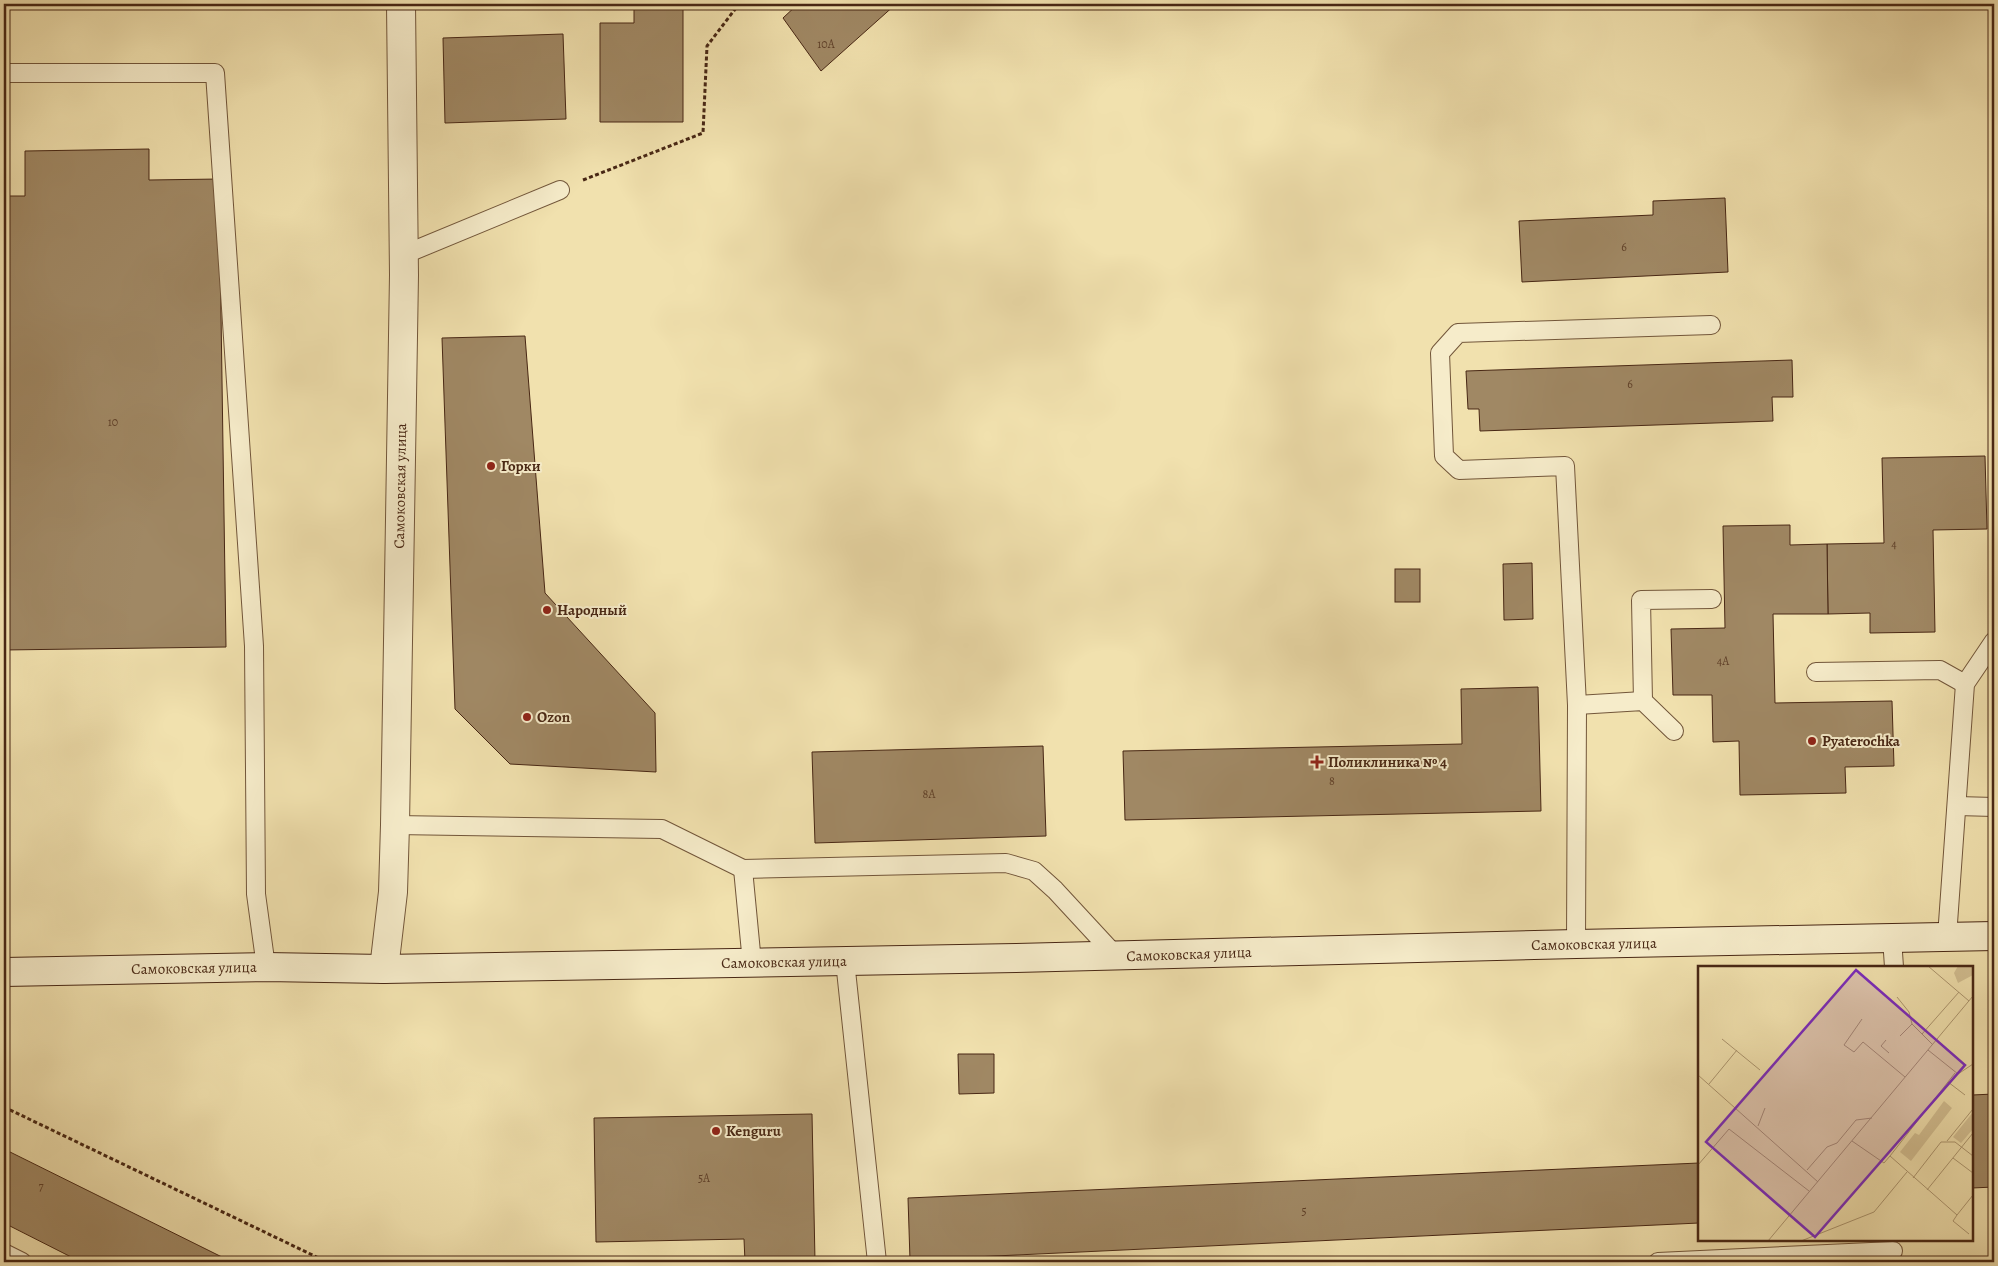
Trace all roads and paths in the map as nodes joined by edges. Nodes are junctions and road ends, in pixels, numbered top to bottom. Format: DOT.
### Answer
graph roads {
  1 [pos="401,4"];
  2 [pos="739,4"];
  3 [pos="4,73"];
  4 [pos="560,190"];
  5 [pos="403,255"];
  6 [pos="1711,325"];
  7 [pos="1712,599"];
  8 [pos="1994,641"];
  9 [pos="1816,672"];
  10 [pos="1966,684"];
  11 [pos="1643,701"];
  12 [pos="1577,705"];
  13 [pos="1674,731"];
  14 [pos="1957,806"];
  15 [pos="1994,807"];
  16 [pos="395,825"];
  17 [pos="743,869"];
  18 [pos="1994,936"];
  19 [pos="1948,937"];
  20 [pos="1892,938"];
  21 [pos="1576,944"];
  22 [pos="1116,956"];
  23 [pos="845,961"];
  24 [pos="752,962"];
  25 [pos="1894,966"];
  26 [pos="266,967"];
  27 [pos="384,969"];
  28 [pos="4,972"];
  29 [pos="4,1107"];
  30 [pos="1894,1251"];
  31 [pos="4,1253"];
  32 [pos="1791,1259"];
  33 [pos="22,1262"];
  34 [pos="327,1262"];
  35 [pos="877,1262"];
  36 [pos="1658,1262"];
  1 -- 5 [label="street, Самоковская улица"];
  2 -- 4 [label="path"];
  3 -- 26 [label="lane"];
  4 -- 5 [label="lane"];
  5 -- 16 [label="street, Самоковская улица"];
  6 -- 12 [label="lane"];
  7 -- 11 [label="lane"];
  8 -- 10 [label="lane"];
  9 -- 10 [label="lane"];
  10 -- 14 [label="lane"];
  11 -- 12 [label="lane"];
  11 -- 13 [label="lane"];
  12 -- 21 [label="lane"];
  14 -- 15 [label="lane"];
  14 -- 19 [label="lane"];
  16 -- 17 [label="lane"];
  16 -- 27 [label="street, Самоковская улица"];
  17 -- 22 [label="lane"];
  17 -- 24 [label="lane"];
  18 -- 19 [label="street, Самоковская улица"];
  19 -- 20 [label="street, Самоковская улица"];
  20 -- 21 [label="street, Самоковская улица"];
  20 -- 25 [label="lane"];
  21 -- 22 [label="street, Самоковская улица"];
  22 -- 23 [label="street, Самоковская улица"];
  23 -- 24 [label="street, Самоковская улица"];
  23 -- 35 [label="lane"];
  24 -- 27 [label="street, Самоковская улица"];
  26 -- 27 [label="street, Самоковская улица"];
  26 -- 28 [label="street, Самоковская улица"];
  29 -- 34 [label="path"];
  30 -- 32 [label="lane"];
  31 -- 33 [label="lane"];
  32 -- 36 [label="lane"];
}
